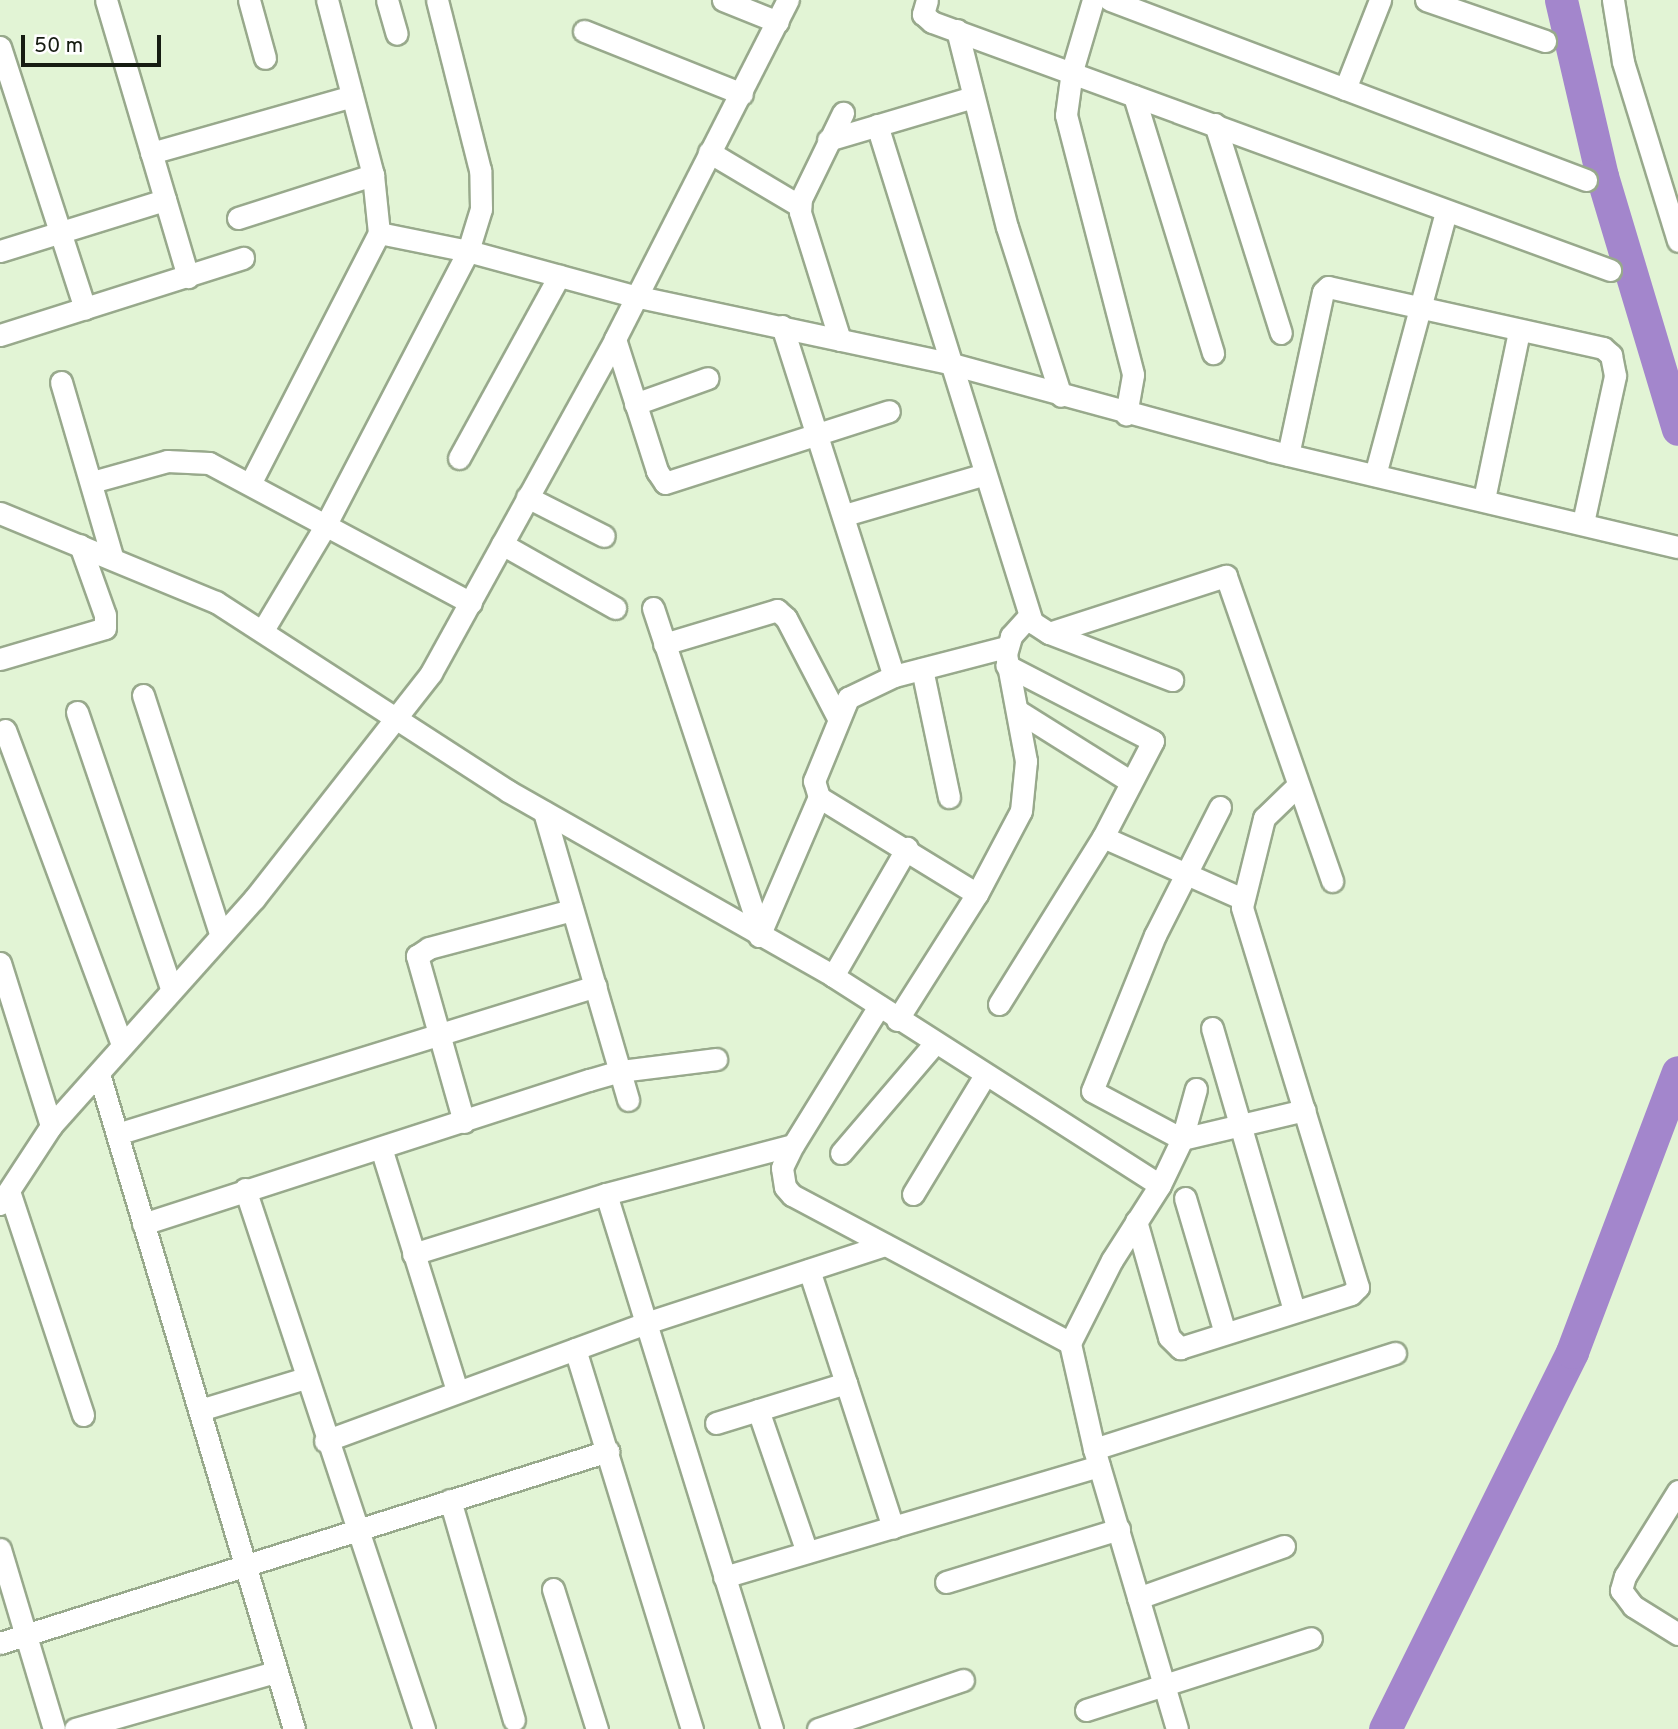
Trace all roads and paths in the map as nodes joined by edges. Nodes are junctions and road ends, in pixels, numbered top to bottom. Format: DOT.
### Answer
graph roads {
  1 [pos="106,0"];
  2 [pos="249,0"];
  3 [pos="327,0"];
  4 [pos="387,0"];
  5 [pos="437,0"];
  6 [pos="723,0"];
  7 [pos="788,0"];
  8 [pos="926,0"];
  9 [pos="1093,0"];
  10 [pos="1110,0"];
  11 [pos="1380,0"];
  12 [pos="1426,0"];
  13 [pos="1613,0"];
  14 [pos="778,22"];
  15 [pos="957,30"];
  16 [pos="584,31"];
  17 [pos="397,34"];
  18 [pos="1545,41"];
  19 [pos="0,47"];
  20 [pos="265,58"];
  21 [pos="1072,71"];
  22 [pos="1345,89"];
  23 [pos="742,94"];
  24 [pos="352,96"];
  25 [pos="1134,96"];
  26 [pos="974,97"];
  27 [pos="843,113"];
  28 [pos="1215,124"];
  29 [pos="877,125"];
  30 [pos="828,141"];
  31 [pos="709,152"];
  32 [pos="151,153"];
  33 [pos="373,175"];
  34 [pos="1586,180"];
  35 [pos="164,200"];
  36 [pos="800,206"];
  37 [pos="1446,212"];
  38 [pos="238,218"];
  39 [pos="61,232"];
  40 [pos="379,233"];
  41 [pos="1678,241"];
  42 [pos="0,251"];
  43 [pos="468,251"];
  44 [pos="243,258"];
  45 [pos="1610,270"];
  46 [pos="559,276"];
  47 [pos="188,277"];
  48 [pos="634,296"];
  49 [pos="85,309"];
  50 [pos="1417,309"];
  51 [pos="782,327"];
  52 [pos="1519,331"];
  53 [pos="1281,333"];
  54 [pos="0,335"];
  55 [pos="615,339"];
  56 [pos="840,340"];
  57 [pos="1213,353"];
  58 [pos="948,363"];
  59 [pos="708,378"];
  60 [pos="61,382"];
  61 [pos="1061,396"];
  62 [pos="635,404"];
  63 [pos="890,411"];
  64 [pos="1126,414"];
  65 [pos="817,436"];
  66 [pos="1287,455"];
  67 [pos="458,458"];
  68 [pos="985,474"];
  69 [pos="1375,475"];
  70 [pos="92,482"];
  71 [pos="251,482"];
  72 [pos="527,497"];
  73 [pos="1484,499"];
  74 [pos="0,513"];
  75 [pos="845,515"];
  76 [pos="1583,523"];
  77 [pos="324,528"];
  78 [pos="604,536"];
  79 [pos="80,544"];
  80 [pos="502,544"];
  81 [pos="1678,547"];
  82 [pos="112,556"];
  83 [pos="471,603"];
  84 [pos="615,608"];
  85 [pos="653,608"];
  86 [pos="1030,616"];
  87 [pos="263,630"];
  88 [pos="1049,633"];
  89 [pos="664,644"];
  90 [pos="1006,656"];
  91 [pos="0,659"];
  92 [pos="922,669"];
  93 [pos="894,677"];
  94 [pos="1172,680"];
  95 [pos="144,695"];
  96 [pos="1018,711"];
  97 [pos="77,712"];
  98 [pos="837,716"];
  99 [pos="397,718"];
  100 [pos="5,730"];
  101 [pos="1132,782"];
  102 [pos="1297,786"];
  103 [pos="818,797"];
  104 [pos="949,797"];
  105 [pos="1220,807"];
  106 [pos="544,812"];
  107 [pos="1103,837"];
  108 [pos="907,848"];
  109 [pos="1184,872"];
  110 [pos="1332,881"];
  111 [pos="977,894"];
  112 [pos="1243,900"];
  113 [pos="572,910"];
  114 [pos="220,934"];
  115 [pos="759,934"];
  116 [pos="0,963"];
  117 [pos="833,976"];
  118 [pos="596,986"];
  119 [pos="171,988"];
  120 [pos="999,1004"];
  121 [pos="879,1006"];
  122 [pos="897,1020"];
  123 [pos="1212,1028"];
  124 [pos="438,1033"];
  125 [pos="935,1043"];
  126 [pos="122,1045"];
  127 [pos="716,1059"];
  128 [pos="620,1071"];
  129 [pos="99,1074"];
  130 [pos="985,1075"];
  131 [pos="1196,1089"];
  132 [pos="628,1100"];
  133 [pos="1305,1110"];
  134 [pos="464,1122"];
  135 [pos="1241,1125"];
  136 [pos="51,1126"];
  137 [pos="117,1134"];
  138 [pos="1182,1139"];
  139 [pos="793,1145"];
  140 [pos="381,1148"];
  141 [pos="841,1153"];
  142 [pos="1160,1185"];
  143 [pos="245,1189"];
  144 [pos="606,1194"];
  145 [pos="913,1194"];
  146 [pos="4,1197"];
  147 [pos="1185,1198"];
  148 [pos="1136,1221"];
  149 [pos="142,1224"];
  150 [pos="885,1245"];
  151 [pos="413,1254"];
  152 [pos="809,1270"];
  153 [pos="1293,1311"];
  154 [pos="646,1323"];
  155 [pos="1225,1333"];
  156 [pos="1070,1343"];
  157 [pos="575,1349"];
  158 [pos="1395,1353"];
  159 [pos="305,1378"];
  160 [pos="846,1383"];
  161 [pos="457,1391"];
  162 [pos="200,1410"];
  163 [pos="758,1410"];
  164 [pos="83,1415"];
  165 [pos="716,1423"];
  166 [pos="325,1441"];
  167 [pos="608,1451"];
  168 [pos="1097,1458"];
  169 [pos="1678,1491"];
  170 [pos="450,1500"];
  171 [pos="893,1528"];
  172 [pos="1119,1529"];
  173 [pos="357,1531"];
  174 [pos="1284,1546"];
  175 [pos="0,1549"];
  176 [pos="807,1552"];
  177 [pos="247,1565"];
  178 [pos="724,1577"];
  179 [pos="946,1582"];
  180 [pos="553,1589"];
  181 [pos="1138,1598"];
  182 [pos="1678,1634"];
  183 [pos="26,1635"];
  184 [pos="1311,1638"];
  185 [pos="0,1643"];
  186 [pos="275,1672"];
  187 [pos="963,1680"];
  188 [pos="1164,1685"];
  189 [pos="1086,1710"];
  190 [pos="514,1720"];
  191 [pos="54,1729"];
  192 [pos="75,1729"];
  193 [pos="295,1729"];
  194 [pos="424,1729"];
  195 [pos="597,1729"];
  196 [pos="692,1729"];
  197 [pos="772,1729"];
  198 [pos="818,1729"];
  199 [pos="1177,1729"];
  1 -- 32 [label="street"];
  2 -- 20 [label="street"];
  3 -- 24 [label="street"];
  4 -- 17 [label="street"];
  5 -- 43 [label="street"];
  6 -- 14 [label="street"];
  7 -- 14 [label="street"];
  8 -- 15 [label="street"];
  9 -- 21 [label="street"];
  10 -- 22 [label="street"];
  11 -- 22 [label="street"];
  12 -- 18 [label="street"];
  13 -- 41 [label="street"];
  14 -- 23 [label="street"];
  15 -- 21 [label="street"];
  15 -- 26 [label="street"];
  16 -- 23 [label="street"];
  19 -- 39 [label="street"];
  21 -- 25 [label="street"];
  21 -- 64 [label="street"];
  22 -- 34 [label="street"];
  23 -- 31 [label="street"];
  24 -- 32 [label="street"];
  24 -- 33 [label="street"];
  25 -- 28 [label="street"];
  25 -- 57 [label="street"];
  26 -- 29 [label="street"];
  26 -- 61 [label="street"];
  27 -- 30 [label="street"];
  28 -- 37 [label="street"];
  28 -- 53 [label="street"];
  29 -- 30 [label="street"];
  29 -- 58 [label="street"];
  30 -- 36 [label="street"];
  31 -- 36 [label="street"];
  31 -- 48 [label="street"];
  32 -- 35 [label="street"];
  33 -- 38 [label="street"];
  33 -- 40 [label="street"];
  35 -- 39 [label="street"];
  35 -- 47 [label="street"];
  36 -- 56 [label="street"];
  37 -- 45 [label="street"];
  37 -- 50 [label="street"];
  39 -- 42 [label="street"];
  39 -- 49 [label="street"];
  40 -- 43 [label="street"];
  40 -- 71 [label="street"];
  43 -- 46 [label="street"];
  43 -- 77 [label="street"];
  44 -- 47 [label="street"];
  46 -- 48 [label="street"];
  46 -- 67 [label="street"];
  47 -- 49 [label="street"];
  48 -- 51 [label="street"];
  48 -- 55 [label="street"];
  49 -- 54 [label="street"];
  50 -- 52 [label="street"];
  50 -- 66 [label="street"];
  50 -- 69 [label="street"];
  51 -- 56 [label="street"];
  51 -- 65 [label="street"];
  52 -- 73 [label="street"];
  52 -- 76 [label="street"];
  55 -- 62 [label="street"];
  55 -- 72 [label="street"];
  56 -- 58 [label="street"];
  58 -- 61 [label="street"];
  58 -- 68 [label="street"];
  59 -- 62 [label="street"];
  60 -- 70 [label="street"];
  61 -- 64 [label="street"];
  62 -- 65 [label="street"];
  63 -- 65 [label="street"];
  64 -- 66 [label="street"];
  65 -- 75 [label="street"];
  66 -- 69 [label="street"];
  68 -- 75 [label="street"];
  68 -- 86 [label="street"];
  69 -- 73 [label="street"];
  70 -- 71 [label="street"];
  70 -- 82 [label="street"];
  71 -- 77 [label="street"];
  72 -- 78 [label="street"];
  72 -- 80 [label="street"];
  73 -- 76 [label="street"];
  74 -- 79 [label="street"];
  75 -- 93 [label="street"];
  76 -- 81 [label="street"];
  77 -- 83 [label="street"];
  77 -- 87 [label="street"];
  79 -- 82 [label="street"];
  79 -- 91 [label="street"];
  80 -- 83 [label="street"];
  80 -- 84 [label="street"];
  82 -- 87 [label="street"];
  83 -- 99 [label="street"];
  85 -- 89 [label="street"];
  86 -- 88 [label="street"];
  86 -- 90 [label="street"];
  87 -- 99 [label="street"];
  88 -- 94 [label="street"];
  88 -- 102 [label="street"];
  89 -- 98 [label="street"];
  89 -- 115 [label="street"];
  90 -- 92 [label="street"];
  90 -- 96 [label="street"];
  90 -- 101 [label="street"];
  92 -- 93 [label="street"];
  92 -- 104 [label="street"];
  93 -- 98 [label="street"];
  95 -- 114 [label="street"];
  96 -- 101 [label="street"];
  96 -- 111 [label="street"];
  97 -- 119 [label="street"];
  98 -- 103 [label="street"];
  99 -- 106 [label="street"];
  99 -- 114 [label="street"];
  100 -- 126 [label="street"];
  101 -- 107 [label="street"];
  102 -- 110 [label="street"];
  102 -- 112 [label="street"];
  103 -- 108 [label="street"];
  103 -- 115 [label="street"];
  105 -- 109 [label="street"];
  106 -- 113 [label="street"];
  106 -- 115 [label="street"];
  107 -- 109 [label="street"];
  107 -- 120 [label="street"];
  108 -- 111 [label="street"];
  108 -- 117 [label="street"];
  109 -- 112 [label="street"];
  109 -- 138 [label="street"];
  111 -- 122 [label="street"];
  112 -- 133 [label="street"];
  113 -- 118 [label="street"];
  113 -- 124 [label="street"];
  114 -- 119 [label="street"];
  115 -- 117 [label="street"];
  116 -- 136 [label="street"];
  117 -- 121 [label="street"];
  118 -- 124 [label="street"];
  118 -- 128 [label="street"];
  119 -- 126 [label="street"];
  121 -- 122 [label="street"];
  121 -- 139 [label="street"];
  122 -- 125 [label="street"];
  123 -- 135 [label="street"];
  124 -- 134 [label="street"];
  124 -- 137 [label="street"];
  125 -- 130 [label="street"];
  125 -- 141 [label="street"];
  126 -- 129 [label="street"];
  127 -- 128 [label="street"];
  128 -- 132 [label="street"];
  128 -- 134 [label="street"];
  129 -- 136 [label="street"];
  129 -- 137 [label="street"];
  130 -- 142 [label="street"];
  130 -- 145 [label="street"];
  131 -- 138 [label="street"];
  133 -- 135 [label="street"];
  133 -- 153 [label="street"];
  134 -- 140 [label="street"];
  135 -- 138 [label="street"];
  135 -- 153 [label="street"];
  136 -- 146 [label="street"];
  137 -- 149 [label="street"];
  138 -- 142 [label="street"];
  139 -- 144 [label="street"];
  139 -- 150 [label="street"];
  140 -- 143 [label="street"];
  140 -- 151 [label="street"];
  142 -- 148 [label="street"];
  143 -- 149 [label="street"];
  143 -- 159 [label="street"];
  144 -- 151 [label="street"];
  144 -- 154 [label="street"];
  146 -- 164 [label="street"];
  147 -- 155 [label="street"];
  148 -- 155 [label="street"];
  148 -- 156 [label="street"];
  149 -- 162 [label="street"];
  150 -- 152 [label="street"];
  150 -- 156 [label="street"];
  151 -- 161 [label="street"];
  152 -- 154 [label="street"];
  152 -- 160 [label="street"];
  153 -- 155 [label="street"];
  154 -- 157 [label="street"];
  154 -- 178 [label="street"];
  156 -- 168 [label="street"];
  157 -- 161 [label="street"];
  157 -- 167 [label="street"];
  158 -- 168 [label="street"];
  159 -- 162 [label="street"];
  159 -- 166 [label="street"];
  160 -- 163 [label="street"];
  160 -- 171 [label="street"];
  161 -- 166 [label="street"];
  162 -- 177 [label="street"];
  163 -- 165 [label="street"];
  163 -- 176 [label="street"];
  166 -- 173 [label="street"];
  167 -- 170 [label="street"];
  167 -- 196 [label="street"];
  168 -- 171 [label="street"];
  168 -- 172 [label="street"];
  169 -- 182 [label="street"];
  170 -- 173 [label="street"];
  170 -- 190 [label="street"];
  171 -- 176 [label="street"];
  172 -- 179 [label="street"];
  172 -- 181 [label="street"];
  173 -- 177 [label="street"];
  173 -- 194 [label="street"];
  174 -- 181 [label="street"];
  175 -- 183 [label="street"];
  176 -- 178 [label="street"];
  177 -- 183 [label="street"];
  177 -- 186 [label="street"];
  178 -- 197 [label="street"];
  180 -- 195 [label="street"];
  181 -- 188 [label="street"];
  183 -- 185 [label="street"];
  183 -- 191 [label="street"];
  184 -- 188 [label="street"];
  186 -- 192 [label="street"];
  186 -- 193 [label="street"];
  187 -- 198 [label="street"];
  188 -- 189 [label="street"];
  188 -- 199 [label="street"];
}
